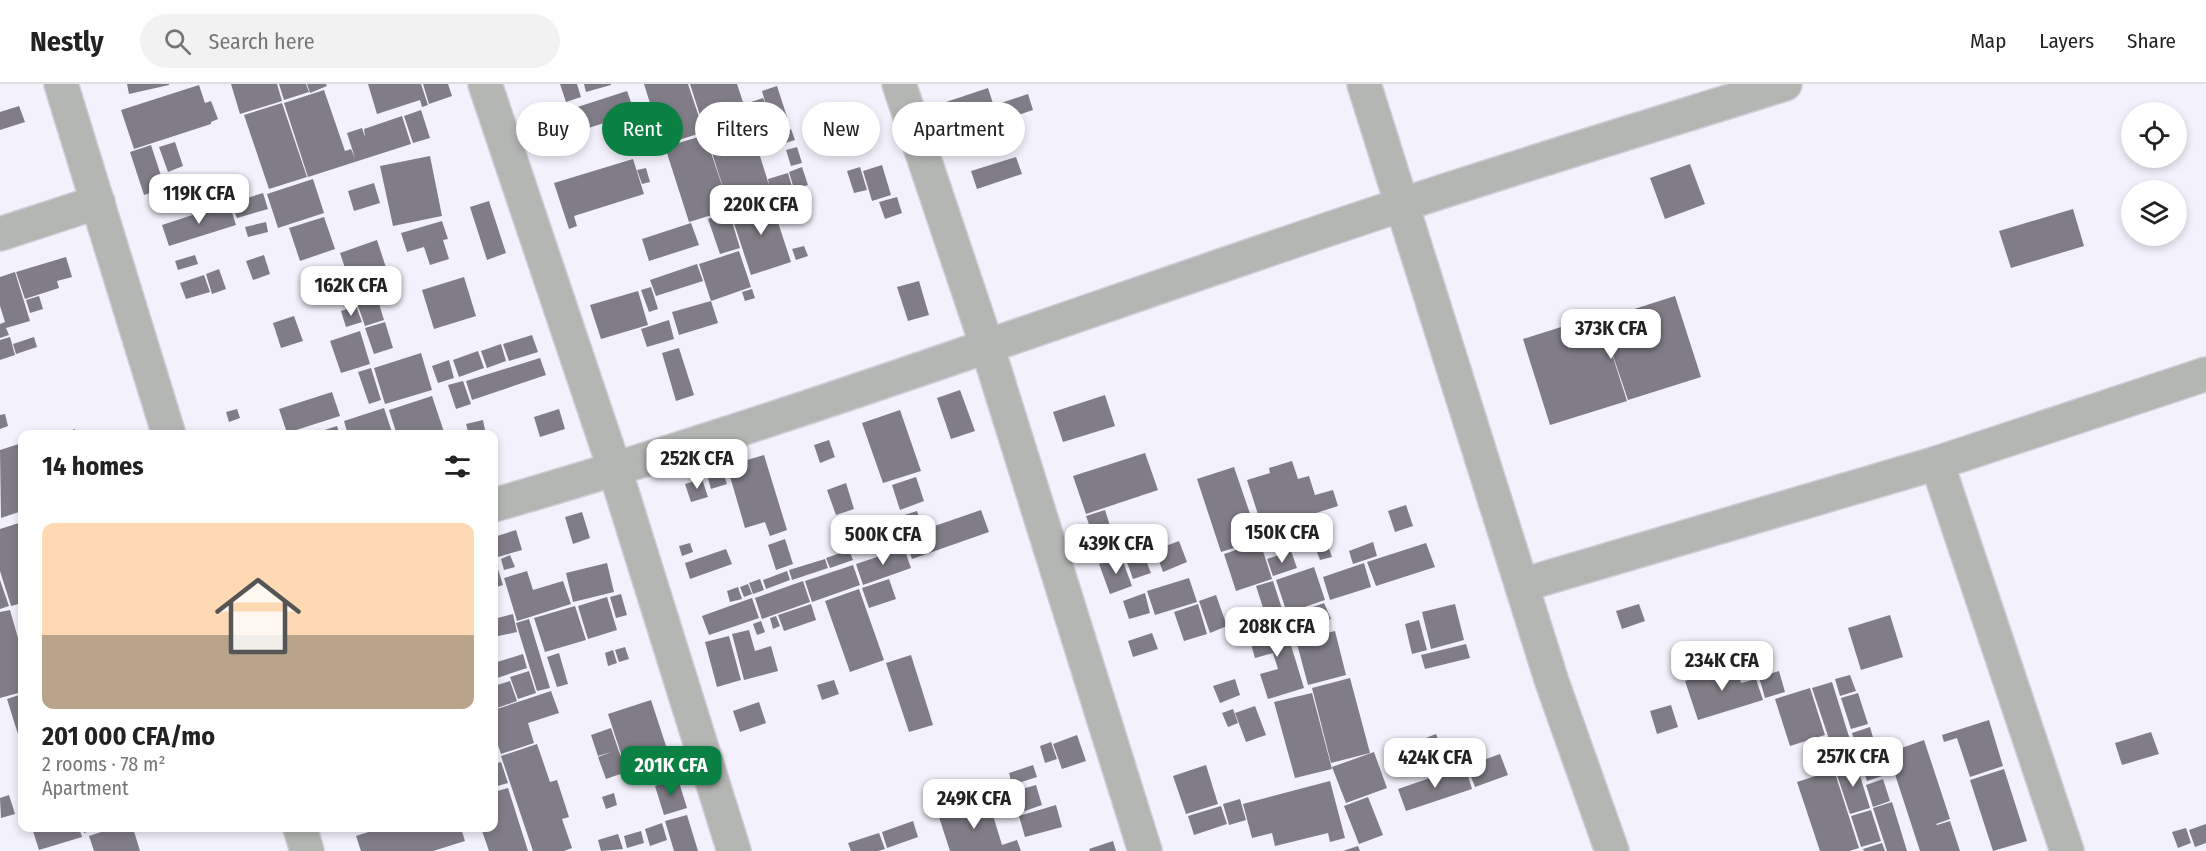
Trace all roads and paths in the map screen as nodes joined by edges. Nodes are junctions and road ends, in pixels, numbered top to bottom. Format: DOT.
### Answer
graph roads {
  1 [pos="61,84"];
  2 [pos="485,84"];
  3 [pos="899,84"];
  4 [pos="1364,84"];
  5 [pos="1785,84"];
  6 [pos="98,202"];
  7 [pos="1402,205"];
  8 [pos="0,234"];
  9 [pos="987,346"];
  10 [pos="2206,374"];
  11 [pos="167,430"];
  12 [pos="1937,463"];
  13 [pos="615,470"];
  14 [pos="498,504"];
  15 [pos="1522,585"];
  16 [pos="301,832"];
  17 [pos="307,851"];
  18 [pos="734,851"];
  19 [pos="1145,851"];
  20 [pos="1611,851"];
  21 [pos="2067,851"];
  1 -- 6 [label="street"];
  2 -- 13 [label="street"];
  3 -- 9 [label="street"];
  4 -- 7 [label="street"];
  5 -- 7 [label="street"];
  6 -- 8 [label="street"];
  6 -- 11 [label="street"];
  7 -- 9 [label="street"];
  7 -- 15 [label="street"];
  9 -- 13 [label="street"];
  9 -- 19 [label="street"];
  10 -- 12 [label="street"];
  12 -- 15 [label="street"];
  12 -- 21 [label="street"];
  13 -- 14 [label="street"];
  13 -- 18 [label="street"];
  15 -- 20 [label="street"];
  16 -- 17 [label="street"];
}
